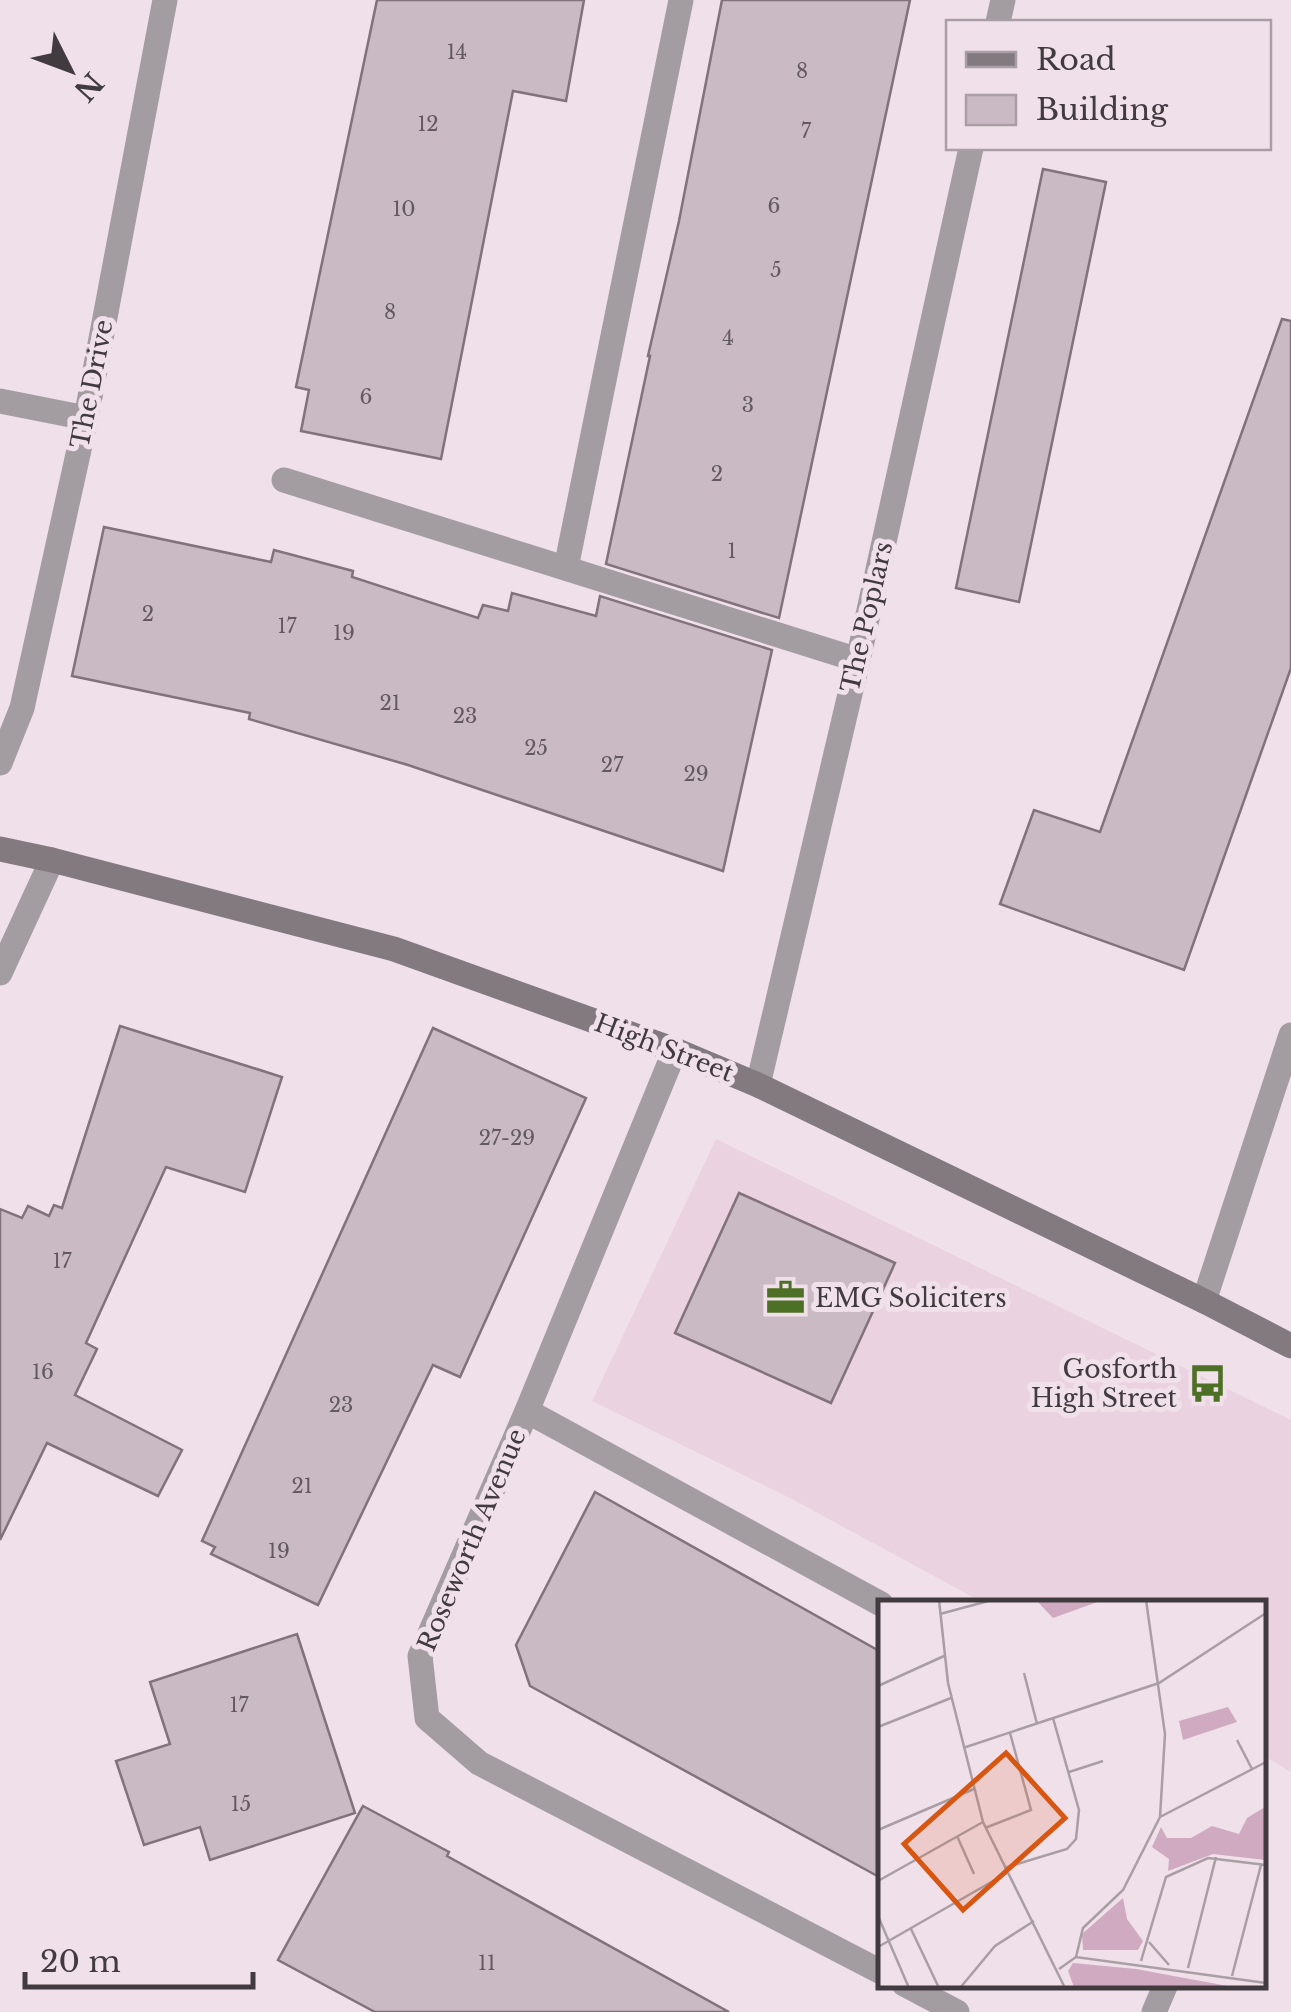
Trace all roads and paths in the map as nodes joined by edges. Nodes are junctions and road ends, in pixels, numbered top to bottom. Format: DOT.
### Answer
graph roads {
  1 [pos="165,0"];
  2 [pos="681,0"];
  3 [pos="970,150"];
  4 [pos="0,401"];
  5 [pos="86,418"];
  6 [pos="284,480"];
  7 [pos="566,568"];
  8 [pos="858,660"];
  9 [pos="0,763"];
  10 [pos="0,849"];
  11 [pos="52,860"];
  12 [pos="0,972"];
  13 [pos="1291,1036"];
  14 [pos="675,1050"];
  15 [pos="758,1085"];
  16 [pos="1204,1301"];
  17 [pos="1291,1346"];
  18 [pos="526,1411"];
  19 [pos="878,1602"];
  20 [pos="878,1970"];
  21 [pos="910,1987"];
  22 [pos="1165,1987"];
  23 [pos="957,2012"];
  24 [pos="1154,2012"];
  1 -- 5 [label="street, The Drive"];
  2 -- 7 [label="street"];
  3 -- 8 [label="street, The Poplars"];
  4 -- 5 [label="street"];
  5 -- 9 [label="street, The Drive"];
  6 -- 7 [label="street"];
  7 -- 8 [label="street"];
  8 -- 15 [label="street, The Poplars"];
  10 -- 11 [label="main road, High Street"];
  11 -- 12 [label="street"];
  11 -- 14 [label="main road, High Street"];
  13 -- 16 [label="street"];
  14 -- 15 [label="main road, High Street"];
  14 -- 18 [label="street, Roseworth Avenue"];
  15 -- 16 [label="main road, High Street"];
  16 -- 17 [label="main road, High Street"];
  18 -- 19 [label="street"];
  18 -- 20 [label="street, Roseworth Avenue"];
  21 -- 23 [label="street"];
  22 -- 24 [label="street"];
}
